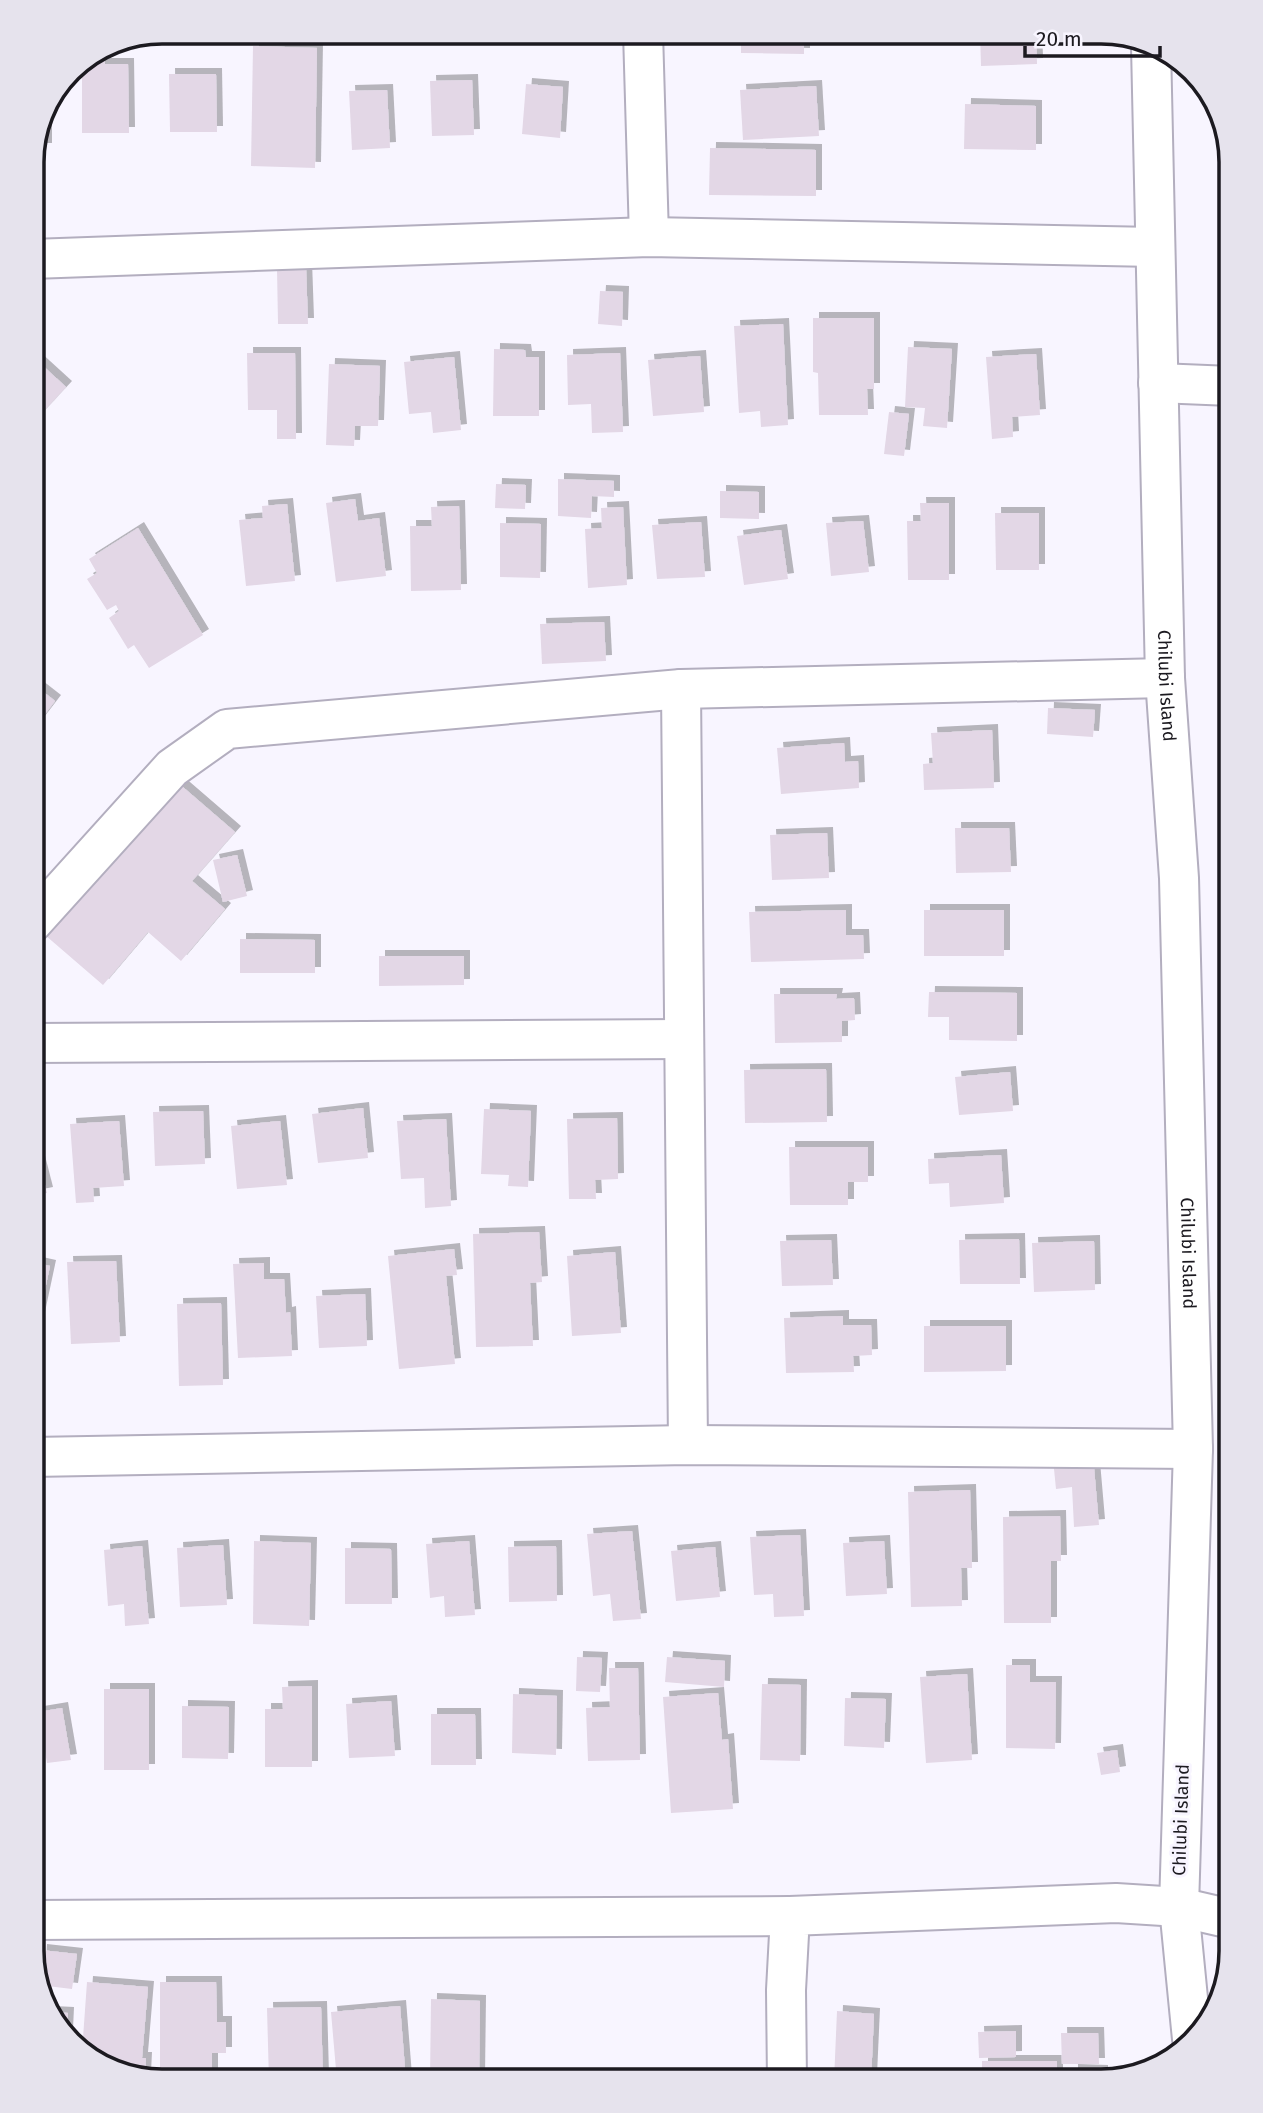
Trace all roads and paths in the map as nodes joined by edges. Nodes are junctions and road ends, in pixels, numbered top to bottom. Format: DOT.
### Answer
graph roads {
  1 [pos="643,44"];
  2 [pos="1151,55"];
  3 [pos="649,237"];
  4 [pos="1154,247"];
  5 [pos="44,259"];
  6 [pos="1158,383"];
  7 [pos="1219,386"];
  8 [pos="1164,678"];
  9 [pos="681,689"];
  10 [pos="44,910"];
  11 [pos="684,1039"];
  12 [pos="44,1043"];
  13 [pos="688,1445"];
  14 [pos="1193,1450"];
  15 [pos="44,1457"];
  16 [pos="1179,1907"];
  17 [pos="790,1916"];
  18 [pos="1219,1916"];
  19 [pos="44,1920"];
  20 [pos="1191,2028"];
  21 [pos="787,2069"];
  1 -- 3 [label="street"];
  2 -- 4 [label="street, Chilubi Island"];
  3 -- 4 [label="street"];
  3 -- 5 [label="street"];
  4 -- 6 [label="street, Chilubi Island"];
  6 -- 7 [label="street"];
  6 -- 8 [label="street, Chilubi Island"];
  8 -- 9 [label="street"];
  8 -- 14 [label="street, Chilubi Island"];
  9 -- 10 [label="street"];
  9 -- 11 [label="street"];
  11 -- 12 [label="street"];
  11 -- 13 [label="street"];
  13 -- 14 [label="street"];
  13 -- 15 [label="street"];
  14 -- 16 [label="street, Chilubi Island"];
  16 -- 17 [label="street"];
  16 -- 18 [label="street"];
  16 -- 20 [label="street, Chilubi Island"];
  17 -- 19 [label="street"];
  17 -- 21 [label="street"];
}
